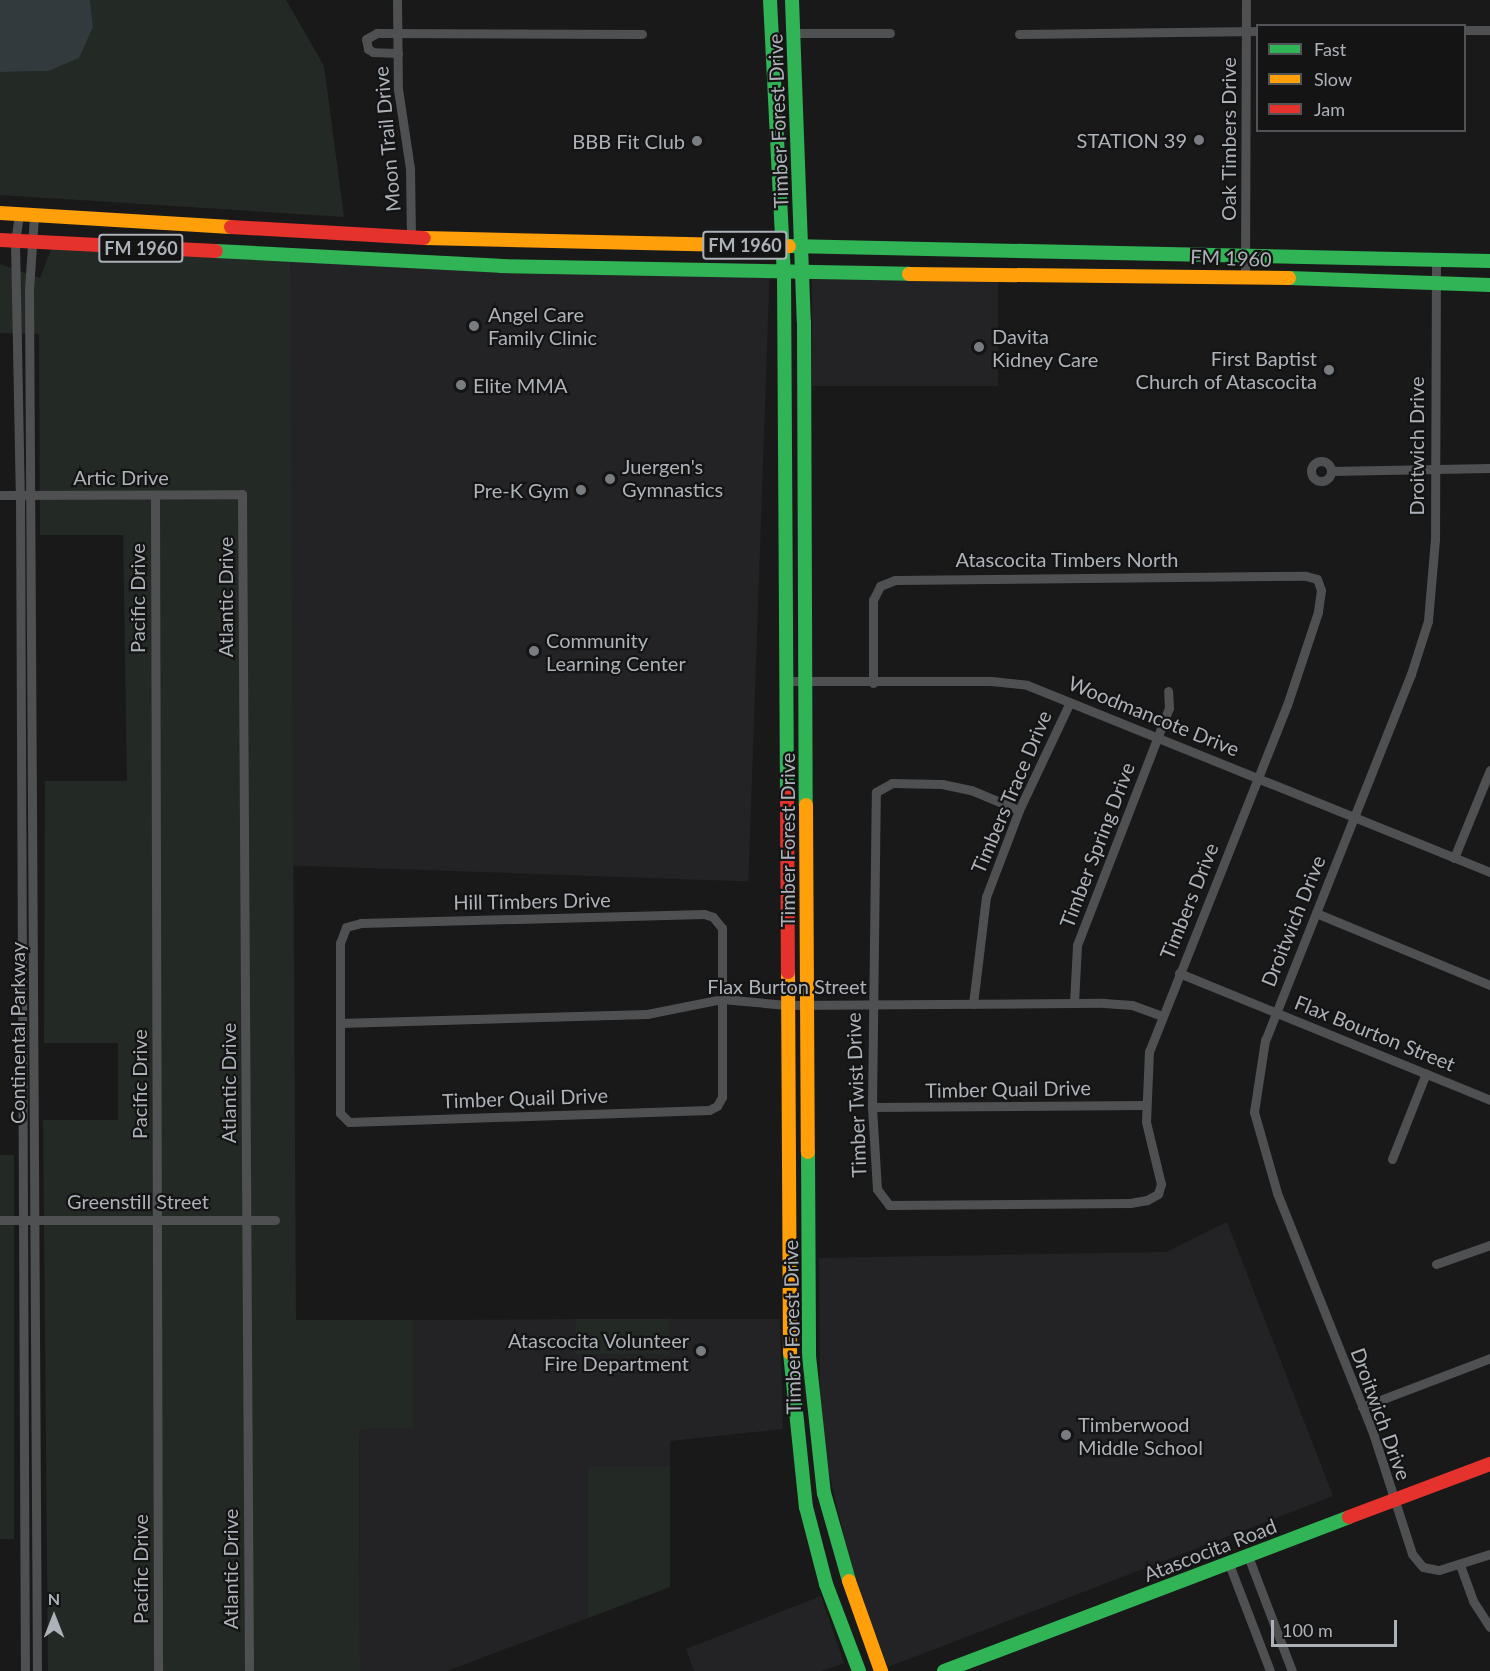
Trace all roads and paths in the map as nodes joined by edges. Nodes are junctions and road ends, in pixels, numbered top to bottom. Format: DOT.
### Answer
graph roads {
  1 [pos="398,0"];
  2 [pos="770,0"];
  3 [pos="792,0"];
  4 [pos="1246,0"];
  5 [pos="1466,30"];
  6 [pos="1490,30"];
  7 [pos="1245,32"];
  8 [pos="1256,32"];
  9 [pos="399,33"];
  10 [pos="794,33"];
  11 [pos="890,33"];
  12 [pos="642,34"];
  13 [pos="1019,34"];
  14 [pos="398,53"];
  15 [pos="776,97"];
  16 [pos="799,98"];
  17 [pos="0,213"];
  18 [pos="19,214"];
  19 [pos="34,216"];
  20 [pos="411,238"];
  21 [pos="461,239"];
  22 [pos="0,240"];
  23 [pos="15,242"];
  24 [pos="33,243"];
  25 [pos="784,246"];
  26 [pos="802,247"];
  27 [pos="365,257"];
  28 [pos="1245,257"];
  29 [pos="1436,260"];
  30 [pos="1490,261"];
  31 [pos="403,262"];
  32 [pos="784,273"];
  33 [pos="803,273"];
  34 [pos="1245,278"];
  35 [pos="1435,284"];
  36 [pos="1490,285"];
  37 [pos="783,424"];
  38 [pos="805,424"];
  39 [pos="1490,468"];
  40 [pos="1434,469"];
  41 [pos="1331,471"];
  42 [pos="242,494"];
  43 [pos="0,495"];
  44 [pos="20,495"];
  45 [pos="33,495"];
  46 [pos="155,496"];
  47 [pos="784,509"];
  48 [pos="805,509"];
  49 [pos="1317,615"];
  50 [pos="786,681"];
  51 [pos="807,681"];
  52 [pos="873,683"];
  53 [pos="1168,691"];
  54 [pos="1070,702"];
  55 [pos="1158,738"];
  56 [pos="1490,770"];
  57 [pos="1257,777"];
  58 [pos="1019,810"];
  59 [pos="1354,816"];
  60 [pos="786,851"];
  61 [pos="807,851"];
  62 [pos="1454,858"];
  63 [pos="1490,872"];
  64 [pos="1316,913"];
  65 [pos="1179,973"];
  66 [pos="1490,985"];
  67 [pos="722,999"];
  68 [pos="1074,1003"];
  69 [pos="808,1004"];
  70 [pos="870,1004"];
  71 [pos="973,1004"];
  72 [pos="787,1005"];
  73 [pos="1276,1012"];
  74 [pos="1162,1016"];
  75 [pos="340,1023"];
  76 [pos="1426,1073"];
  77 [pos="1490,1100"];
  78 [pos="1144,1105"];
  79 [pos="872,1107"];
  80 [pos="1392,1159"];
  81 [pos="937,1203"];
  82 [pos="36,1218"];
  83 [pos="0,1220"];
  84 [pos="25,1220"];
  85 [pos="247,1220"];
  86 [pos="275,1220"];
  87 [pos="158,1221"];
  88 [pos="1490,1245"];
  89 [pos="1436,1264"];
  90 [pos="1490,1358"];
  91 [pos="1362,1407"];
  92 [pos="1490,1464"];
  93 [pos="1392,1502"];
  94 [pos="1490,1554"];
  95 [pos="1248,1556"];
  96 [pos="1228,1564"];
  97 [pos="1460,1565"];
  98 [pos="1490,1627"];
  99 [pos="25,1671"];
  100 [pos="37,1671"];
  101 [pos="158,1671"];
  102 [pos="249,1671"];
  103 [pos="859,1671"];
  104 [pos="881,1671"];
  105 [pos="944,1671"];
  106 [pos="1270,1671"];
  107 [pos="1292,1671"];
  1 -- 9 [label="street, Moon Trail Drive"];
  2 -- 15 [label="main road, Timber Forest Drive"];
  3 -- 10 [label="main road, Timber Forest Drive"];
  4 -- 7 [label="street, Oak Timbers Drive"];
  5 -- 6 [label="street"];
  7 -- 8 [label="street"];
  7 -- 13 [label="street"];
  7 -- 28 [label="street, Oak Timbers Drive"];
  9 -- 12 [label="street"];
  9 -- 14 [label="street, Moon Trail Drive"];
  9 -- 14 [label="street"];
  10 -- 11 [label="street"];
  10 -- 16 [label="main road, Timber Forest Drive"];
  14 -- 20 [label="street, Moon Trail Drive"];
  15 -- 16 [label="main road"];
  15 -- 25 [label="main road, Timber Forest Drive"];
  16 -- 26 [label="main road, Timber Forest Drive"];
  17 -- 18 [label="main road, FM 1960 / FM 1960"];
  18 -- 19 [label="main road, FM 1960 / FM 1960"];
  18 -- 23 [label="street, Continental Parkway"];
  19 -- 20 [label="main road, FM 1960 / FM 1960"];
  19 -- 24 [label="street, Continental Parkway"];
  20 -- 21 [label="main road, FM 1960 / FM 1960"];
  20 -- 27 [label="main road"];
  21 -- 25 [label="main road, FM 1960 / FM 1960"];
  21 -- 31 [label="main road"];
  22 -- 23 [label="main road, FM 1960 / FM 1960"];
  23 -- 24 [label="main road, FM 1960 / FM 1960"];
  23 -- 44 [label="street, Continental Parkway"];
  24 -- 27 [label="main road, FM 1960 / FM 1960"];
  24 -- 45 [label="street, Continental Parkway"];
  25 -- 26 [label="main road, FM 1960 / FM 1960"];
  25 -- 32 [label="main road, Timber Forest Drive"];
  26 -- 28 [label="main road, FM 1960 / FM 1960"];
  26 -- 33 [label="main road, Timber Forest Drive"];
  27 -- 31 [label="main road, FM 1960 / FM 1960"];
  28 -- 29 [label="main road, FM 1960 / FM 1960"];
  28 -- 34 [label="street, Oak Timbers Drive"];
  29 -- 30 [label="main road, FM 1960 / FM 1960"];
  29 -- 35 [label="street, Droitwich Drive"];
  31 -- 32 [label="main road, FM 1960 / FM 1960"];
  32 -- 33 [label="main road, FM 1960 / FM 1960"];
  32 -- 37 [label="main road, Timber Forest Drive"];
  33 -- 34 [label="main road, FM 1960 / FM 1960"];
  33 -- 38 [label="main road, Timber Forest Drive"];
  34 -- 35 [label="main road, FM 1960 / FM 1960"];
  35 -- 36 [label="main road, FM 1960 / FM 1960"];
  35 -- 40 [label="street, Droitwich Drive"];
  37 -- 38 [label="main road"];
  37 -- 47 [label="main road, Timber Forest Drive"];
  38 -- 48 [label="main road, Timber Forest Drive"];
  39 -- 40 [label="street"];
  40 -- 41 [label="street"];
  40 -- 59 [label="street, Droitwich Drive"];
  42 -- 46 [label="street, Artic Drive"];
  42 -- 85 [label="street, Atlantic Drive"];
  43 -- 44 [label="street, Artic Drive"];
  44 -- 45 [label="street, Artic Drive"];
  44 -- 84 [label="street, Continental Parkway"];
  45 -- 46 [label="street, Artic Drive"];
  45 -- 82 [label="street, Continental Parkway"];
  46 -- 87 [label="street, Pacific Drive"];
  47 -- 48 [label="main road"];
  47 -- 50 [label="main road, Timber Forest Drive"];
  48 -- 51 [label="main road, Timber Forest Drive"];
  49 -- 52 [label="street, Atascocita Timbers North"];
  49 -- 57 [label="street, Timbers Drive"];
  50 -- 51 [label="street, Woodmancote Drive"];
  50 -- 60 [label="main road, Timber Forest Drive"];
  51 -- 52 [label="street, Woodmancote Drive"];
  51 -- 61 [label="main road, Timber Forest Drive"];
  52 -- 54 [label="street, Woodmancote Drive"];
  53 -- 55 [label="street, Timber Spring Drive"];
  54 -- 55 [label="street, Woodmancote Drive"];
  54 -- 58 [label="street, Timbers Trace Drive"];
  55 -- 57 [label="street, Woodmancote Drive"];
  55 -- 68 [label="street, Timber Spring Drive"];
  56 -- 62 [label="street"];
  57 -- 59 [label="street, Woodmancote Drive"];
  57 -- 65 [label="street, Timbers Drive"];
  58 -- 70 [label="street, Timber Twist Drive"];
  58 -- 71 [label="street, Timbers Trace Drive"];
  59 -- 62 [label="street, Woodmancote Drive"];
  59 -- 64 [label="street, Droitwich Drive"];
  60 -- 61 [label="main road"];
  60 -- 72 [label="main road, Timber Forest Drive"];
  61 -- 69 [label="main road, Timber Forest Drive"];
  62 -- 63 [label="street, Woodmancote Drive"];
  64 -- 66 [label="street"];
  64 -- 73 [label="street, Droitwich Drive"];
  65 -- 73 [label="street, Flax Bourton Street"];
  65 -- 74 [label="street, Timbers Drive"];
  67 -- 72 [label="street, Flax Burton Street"];
  67 -- 75 [label="street, Flax Burton Street"];
  67 -- 75 [label="street, Hill Timbers Drive"];
  67 -- 75 [label="street, Timber Quail Drive"];
  68 -- 71 [label="street, Flax Burton Street"];
  68 -- 74 [label="street, Flax Burton Street"];
  69 -- 70 [label="street, Flax Burton Street"];
  69 -- 72 [label="street, Flax Burton Street"];
  69 -- 104 [label="main road, Timber Forest Drive"];
  70 -- 71 [label="street, Flax Burton Street"];
  70 -- 79 [label="street, Timber Twist Drive"];
  72 -- 103 [label="main road, Timber Forest Drive"];
  73 -- 76 [label="street, Flax Bourton Street"];
  73 -- 91 [label="street, Droitwich Drive"];
  74 -- 78 [label="street, Timbers Drive"];
  76 -- 77 [label="street, Flax Bourton Street"];
  76 -- 80 [label="street"];
  78 -- 79 [label="street, Timber Quail Drive"];
  78 -- 81 [label="street, Timbers Drive"];
  79 -- 81 [label="street, Timber Twist Drive"];
  82 -- 84 [label="street, Greenstill Street"];
  82 -- 87 [label="street, Greenstill Street"];
  82 -- 100 [label="street, Continental Parkway"];
  83 -- 84 [label="street, Greenstill Street"];
  84 -- 99 [label="street, Continental Parkway"];
  85 -- 86 [label="street, Greenstill Street"];
  85 -- 87 [label="street, Greenstill Street"];
  85 -- 102 [label="street, Atlantic Drive"];
  87 -- 101 [label="street, Pacific Drive"];
  88 -- 89 [label="street"];
  90 -- 91 [label="street"];
  91 -- 93 [label="street, Droitwich Drive"];
  92 -- 93 [label="main road, Atascocita Road"];
  93 -- 95 [label="main road, Atascocita Road"];
  93 -- 97 [label="street, Droitwich Drive"];
  94 -- 97 [label="street"];
  95 -- 96 [label="main road, Atascocita Road"];
  95 -- 107 [label="street"];
  96 -- 105 [label="main road, Atascocita Road"];
  96 -- 106 [label="street"];
  97 -- 98 [label="street"];
}
